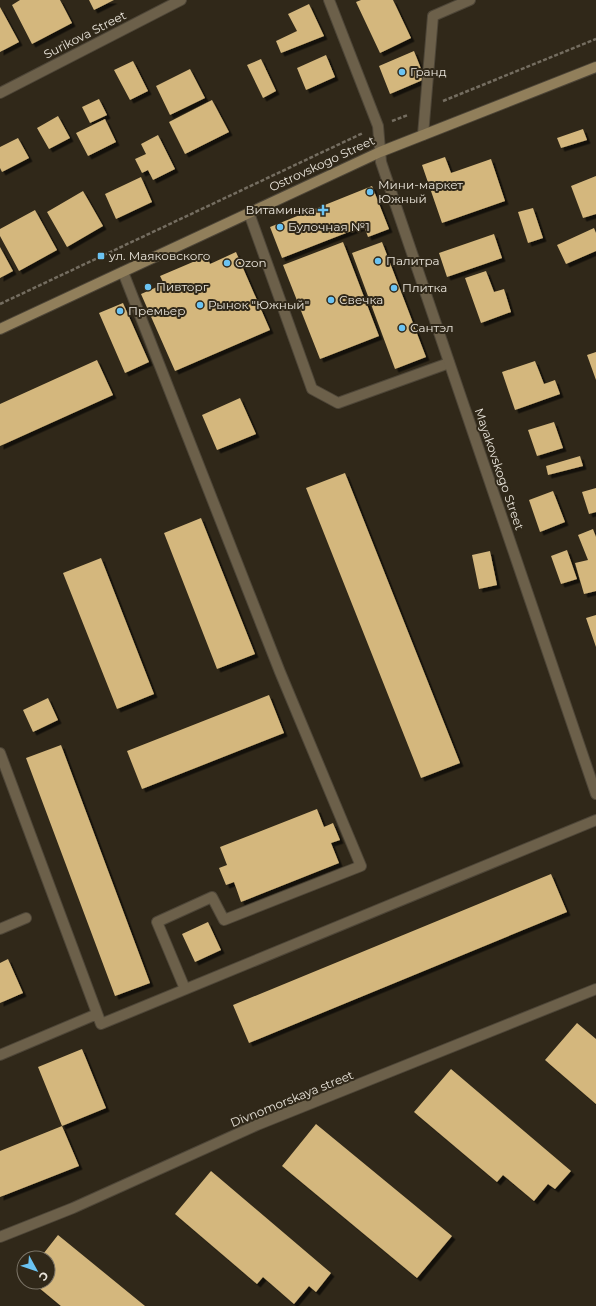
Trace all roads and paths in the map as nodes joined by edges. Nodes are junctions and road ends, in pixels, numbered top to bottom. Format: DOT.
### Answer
graph roads {
  1 [pos="181,0"];
  2 [pos="329,0"];
  3 [pos="470,0"];
  4 [pos="596,40"];
  5 [pos="596,66"];
  6 [pos="0,93"];
  7 [pos="426,108"];
  8 [pos="378,126"];
  9 [pos="423,134"];
  10 [pos="380,152"];
  11 [pos="249,213"];
  12 [pos="123,272"];
  13 [pos="0,304"];
  14 [pos="0,330"];
  15 [pos="449,363"];
  16 [pos="0,753"];
  17 [pos="596,794"];
  18 [pos="596,820"];
  19 [pos="26,918"];
  20 [pos="0,929"];
  21 [pos="186,989"];
  22 [pos="596,989"];
  23 [pos="97,1014"];
  24 [pos="0,1055"];
  25 [pos="0,1237"];
  1 -- 6 [label="street, Surikova Street"];
  2 -- 8 [label="street, Mayakovskogo Street"];
  3 -- 7 [label="street"];
  4 -- 7 [label="path"];
  5 -- 9 [label="street, Ostrovskogo Street"];
  7 -- 8 [label="path"];
  7 -- 9 [label="street"];
  8 -- 10 [label="street, Mayakovskogo Street"];
  8 -- 13 [label="path"];
  9 -- 10 [label="street, Ostrovskogo Street"];
  10 -- 11 [label="street, Ostrovskogo Street"];
  10 -- 15 [label="street, Mayakovskogo Street"];
  11 -- 12 [label="street, Ostrovskogo Street"];
  11 -- 15 [label="street"];
  12 -- 14 [label="street, Ostrovskogo Street"];
  12 -- 21 [label="street"];
  15 -- 17 [label="street, Mayakovskogo Street"];
  16 -- 23 [label="street"];
  18 -- 21 [label="street"];
  19 -- 20 [label="street"];
  21 -- 23 [label="street"];
  22 -- 25 [label="street, Divnomorskaya street"];
  23 -- 24 [label="street"];
}
